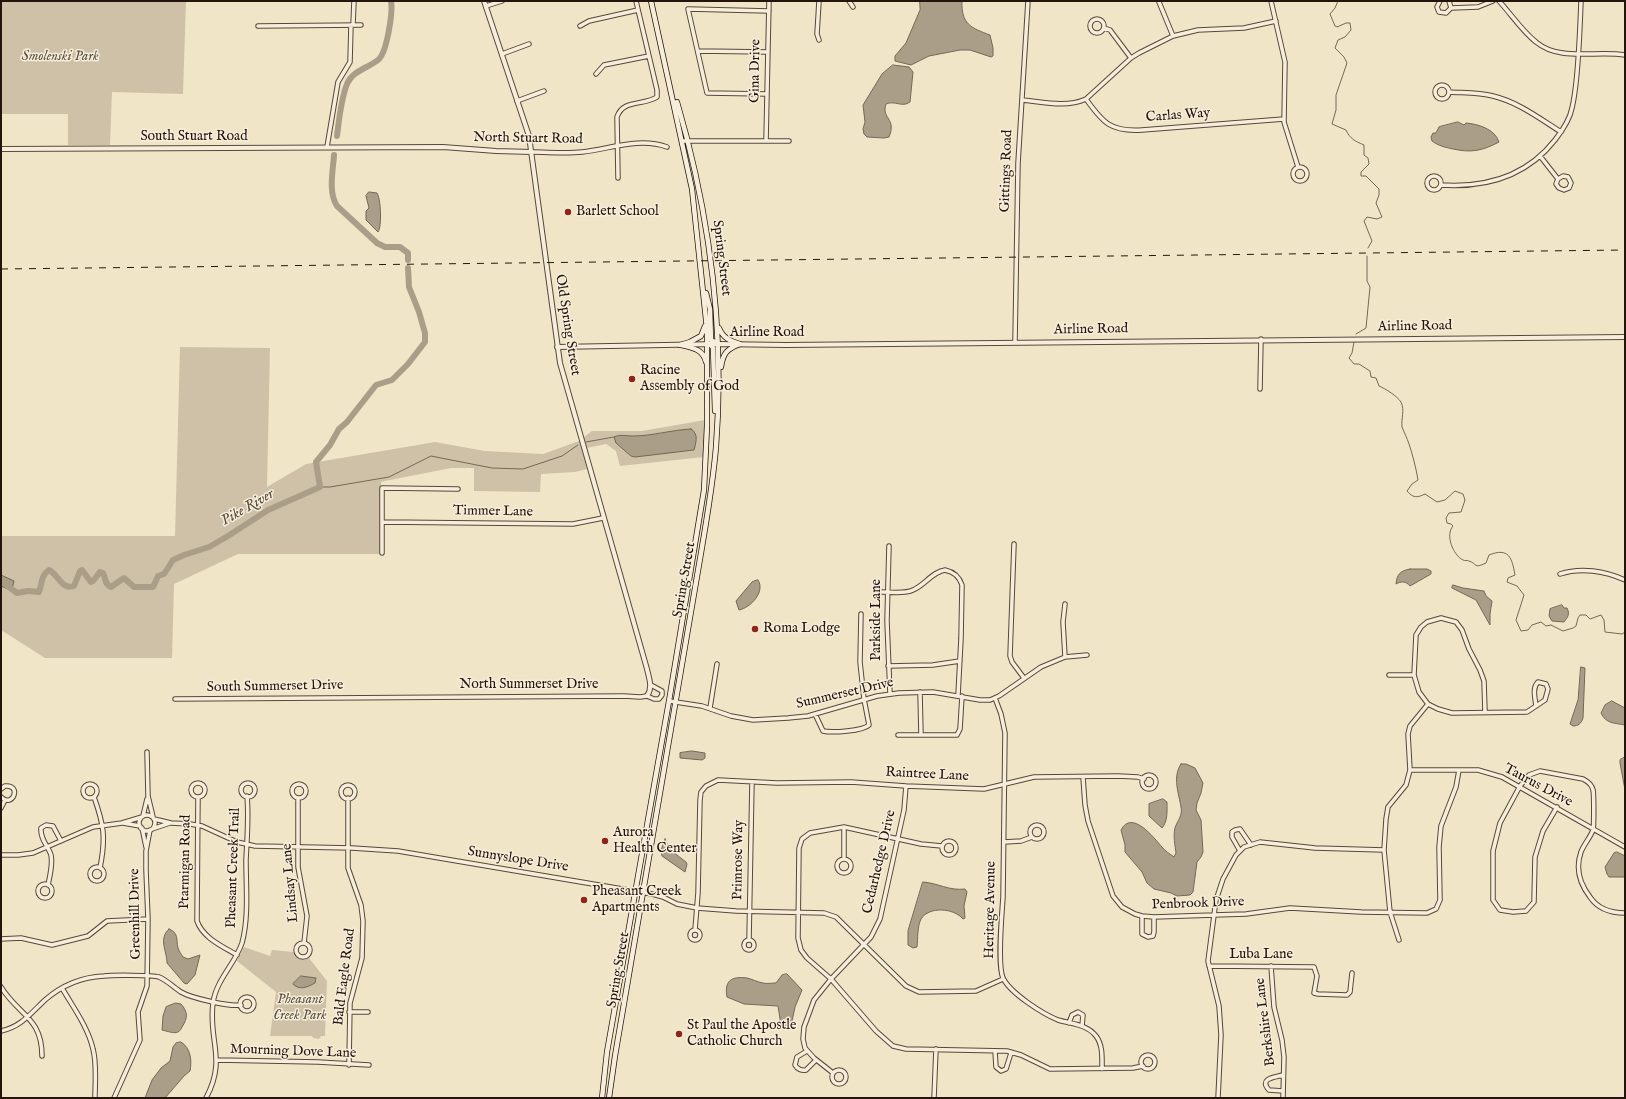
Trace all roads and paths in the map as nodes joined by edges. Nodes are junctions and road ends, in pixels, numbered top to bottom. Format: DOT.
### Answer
graph roads {
  1 [pos="354,1"];
  2 [pos="484,1"];
  3 [pos="502,1"];
  4 [pos="636,1"];
  5 [pos="651,1"];
  6 [pos="769,1"];
  7 [pos="819,1"];
  8 [pos="849,1"];
  9 [pos="1028,1"];
  10 [pos="1271,1"];
  11 [pos="1440,1"];
  12 [pos="1449,1"];
  13 [pos="1493,1"];
  14 [pos="1499,1"];
  15 [pos="1581,1"];
  16 [pos="1159,2"];
  17 [pos="486,6"];
  18 [pos="853,7"];
  19 [pos="1451,8"];
  20 [pos="638,10"];
  21 [pos="768,10"];
  22 [pos="1276,21"];
  23 [pos="352,25"];
  24 [pos="361,25"];
  25 [pos="258,26"];
  26 [pos="580,26"];
  27 [pos="1104,28"];
  28 [pos="1173,36"];
  29 [pos="819,40"];
  30 [pos="529,44"];
  31 [pos="698,51"];
  32 [pos="768,52"];
  33 [pos="1579,53"];
  34 [pos="502,54"];
  35 [pos="1625,55"];
  36 [pos="649,56"];
  37 [pos="1131,58"];
  38 [pos="666,66"];
  39 [pos="596,74"];
  40 [pos="544,91"];
  41 [pos="1449,92"];
  42 [pos="767,94"];
  43 [pos="1022,100"];
  44 [pos="1086,100"];
  45 [pos="518,101"];
  46 [pos="1284,119"];
  47 [pos="1561,132"];
  48 [pos="688,141"];
  49 [pos="766,141"];
  50 [pos="789,141"];
  51 [pos="683,142"];
  52 [pos="618,146"];
  53 [pos="326,147"];
  54 [pos="386,147"];
  55 [pos="667,147"];
  56 [pos="1,149"];
  57 [pos="532,152"];
  58 [pos="1540,156"];
  59 [pos="1298,167"];
  60 [pos="618,178"];
  61 [pos="1558,179"];
  62 [pos="1441,185"];
  63 [pos="703,280"];
  64 [pos="706,312"];
  65 [pos="717,321"];
  66 [pos="1625,337"];
  67 [pos="1261,339"];
  68 [pos="1015,342"];
  69 [pos="708,344"];
  70 [pos="718,344"];
  71 [pos="740,344"];
  72 [pos="680,345"];
  73 [pos="556,347"];
  74 [pos="708,369"];
  75 [pos="718,378"];
  76 [pos="1260,389"];
  77 [pos="717,432"];
  78 [pos="458,488"];
  79 [pos="604,518"];
  80 [pos="382,522"];
  81 [pos="1014,544"];
  82 [pos="889,546"];
  83 [pos="382,553"];
  84 [pos="1560,574"];
  85 [pos="1625,580"];
  86 [pos="882,592"];
  87 [pos="887,592"];
  88 [pos="1065,604"];
  89 [pos="861,614"];
  90 [pos="1087,655"];
  91 [pos="1065,657"];
  92 [pos="960,661"];
  93 [pos="717,664"];
  94 [pos="888,666"];
  95 [pos="1389,675"];
  96 [pos="1414,675"];
  97 [pos="1024,678"];
  98 [pos="651,685"];
  99 [pos="920,692"];
  100 [pos="890,694"];
  101 [pos="647,696"];
  102 [pos="960,696"];
  103 [pos="376,697"];
  104 [pos="995,698"];
  105 [pos="175,699"];
  106 [pos="864,699"];
  107 [pos="669,701"];
  108 [pos="676,702"];
  109 [pos="1428,704"];
  110 [pos="1536,706"];
  111 [pos="710,708"];
  112 [pos="1485,712"];
  113 [pos="815,714"];
  114 [pos="898,735"];
  115 [pos="921,735"];
  116 [pos="148,752"];
  117 [pos="1410,770"];
  118 [pos="1459,770"];
  119 [pos="1083,777"];
  120 [pos="1144,779"];
  121 [pos="752,782"];
  122 [pos="1004,785"];
  123 [pos="906,786"];
  124 [pos="1520,786"];
  125 [pos="1,789"];
  126 [pos="148,796"];
  127 [pos="247,796"];
  128 [pos="1,797"];
  129 [pos="94,797"];
  130 [pos="198,797"];
  131 [pos="298,798"];
  132 [pos="348,798"];
  133 [pos="5,800"];
  134 [pos="1557,807"];
  135 [pos="1,808"];
  136 [pos="143,816"];
  137 [pos="153,818"];
  138 [pos="122,823"];
  139 [pos="171,823"];
  140 [pos="197,824"];
  141 [pos="103,825"];
  142 [pos="141,827"];
  143 [pos="844,828"];
  144 [pos="151,829"];
  145 [pos="1594,829"];
  146 [pos="1032,836"];
  147 [pos="898,839"];
  148 [pos="61,841"];
  149 [pos="1004,842"];
  150 [pos="246,844"];
  151 [pos="1251,845"];
  152 [pos="942,846"];
  153 [pos="47,847"];
  154 [pos="298,847"];
  155 [pos="1625,847"];
  156 [pos="347,848"];
  157 [pos="1384,850"];
  158 [pos="146,851"];
  159 [pos="1240,851"];
  160 [pos="1,855"];
  161 [pos="844,859"];
  162 [pos="100,868"];
  163 [pos="48,885"];
  164 [pos="635,891"];
  165 [pos="644,892"];
  166 [pos="697,908"];
  167 [pos="749,911"];
  168 [pos="798,912"];
  169 [pos="1390,912"];
  170 [pos="1625,913"];
  171 [pos="1142,916"];
  172 [pos="1214,916"];
  173 [pos="1154,917"];
  174 [pos="148,919"];
  175 [pos="695,930"];
  176 [pos="1,939"];
  177 [pos="749,940"];
  178 [pos="1399,940"];
  179 [pos="304,943"];
  180 [pos="626,943"];
  181 [pos="634,944"];
  182 [pos="865,944"];
  183 [pos="236,955"];
  184 [pos="1209,966"];
  185 [pos="1271,966"];
  186 [pos="1352,973"];
  187 [pos="147,976"];
  188 [pos="1003,978"];
  189 [pos="830,980"];
  190 [pos="1,988"];
  191 [pos="62,988"];
  192 [pos="213,1001"];
  193 [pos="241,1005"];
  194 [pos="350,1012"];
  195 [pos="368,1012"];
  196 [pos="614,1013"];
  197 [pos="622,1015"];
  198 [pos="28,1017"];
  199 [pos="1069,1023"];
  200 [pos="1082,1026"];
  201 [pos="1,1031"];
  202 [pos="936,1049"];
  203 [pos="807,1051"];
  204 [pos="995,1051"];
  205 [pos="1012,1053"];
  206 [pos="42,1056"];
  207 [pos="217,1060"];
  208 [pos="816,1060"];
  209 [pos="349,1065"];
  210 [pos="369,1065"];
  211 [pos="1143,1066"];
  212 [pos="1102,1069"];
  213 [pos="833,1073"];
  214 [pos="1283,1075"];
  215 [pos="1283,1091"];
  216 [pos="95,1098"];
  217 [pos="114,1098"];
  218 [pos="206,1098"];
  219 [pos="602,1098"];
  220 [pos="609,1098"];
  221 [pos="934,1098"];
  222 [pos="1218,1098"];
  223 [pos="1282,1098"];
  1 -- 23 [label="street"];
  2 -- 17 [label="street, Old Spring Street"];
  3 -- 17 [label="street"];
  4 -- 20 [label="street"];
  5 -- 38 [label="main road, Spring Street"];
  6 -- 21 [label="street, Gina Drive"];
  7 -- 29 [label="street"];
  8 -- 18 [label="street"];
  9 -- 43 [label="street, Gittings Road"];
  10 -- 22 [label="street"];
  11 -- 19 [label="street"];
  12 -- 19 [label="street"];
  13 -- 19 [label="street"];
  14 -- 33 [label="street"];
  15 -- 33 [label="street"];
  16 -- 28 [label="street"];
  17 -- 34 [label="street, Old Spring Street"];
  20 -- 26 [label="street"];
  20 -- 36 [label="street"];
  21 -- 31 [label="street"];
  21 -- 32 [label="street, Gina Drive"];
  22 -- 28 [label="street"];
  22 -- 46 [label="street"];
  23 -- 24 [label="street"];
  23 -- 25 [label="street"];
  23 -- 53 [label="street"];
  27 -- 27 [label="street"];
  27 -- 37 [label="street"];
  28 -- 37 [label="street"];
  30 -- 34 [label="street"];
  31 -- 32 [label="street"];
  31 -- 42 [label="street"];
  32 -- 42 [label="street, Gina Drive"];
  33 -- 35 [label="street"];
  33 -- 47 [label="street"];
  34 -- 45 [label="street, Old Spring Street"];
  36 -- 39 [label="street"];
  36 -- 52 [label="street"];
  37 -- 44 [label="street"];
  38 -- 48 [label="main road, Spring Street"];
  38 -- 51 [label="main road, Spring Street"];
  40 -- 45 [label="street"];
  41 -- 41 [label="street"];
  41 -- 47 [label="street"];
  42 -- 49 [label="street, Gina Drive"];
  43 -- 44 [label="street"];
  43 -- 68 [label="street, Gittings Road"];
  44 -- 46 [label="street, Carlas Way"];
  45 -- 57 [label="street, Old Spring Street"];
  46 -- 59 [label="street"];
  47 -- 58 [label="street"];
  48 -- 49 [label="street"];
  48 -- 51 [label="street"];
  48 -- 65 [label="main road, Spring Street"];
  49 -- 50 [label="street"];
  51 -- 63 [label="main road, Spring Street"];
  52 -- 55 [label="street, North Stuart Road"];
  52 -- 57 [label="street, North Stuart Road"];
  52 -- 60 [label="street"];
  53 -- 54 [label="street, South Stuart Road"];
  53 -- 56 [label="street, South Stuart Road"];
  54 -- 57 [label="street, North Stuart Road"];
  57 -- 73 [label="street, Old Spring Street"];
  58 -- 61 [label="street"];
  58 -- 62 [label="street"];
  61 -- 61 [label="street"];
  63 -- 64 [label="main road, Spring Street"];
  63 -- 70 [label="main road"];
  64 -- 69 [label="main road, Spring Street"];
  64 -- 72 [label="main road"];
  65 -- 70 [label="main road, Spring Street"];
  65 -- 71 [label="main road"];
  66 -- 67 [label="street, Airline Road"];
  67 -- 68 [label="street, Airline Road"];
  67 -- 76 [label="street"];
  68 -- 71 [label="street, Airline Road"];
  69 -- 70 [label="street, Airline Road"];
  69 -- 72 [label="street, Airline Road"];
  69 -- 74 [label="main road, Spring Street"];
  69 -- 77 [label="main road"];
  70 -- 71 [label="street, Airline Road"];
  70 -- 75 [label="main road, Spring Street"];
  71 -- 75 [label="main road"];
  72 -- 73 [label="street, Airline Road"];
  72 -- 74 [label="main road"];
  73 -- 79 [label="street, Old Spring Street"];
  74 -- 107 [label="main road, Spring Street"];
  75 -- 77 [label="main road, Spring Street"];
  77 -- 108 [label="main road, Spring Street"];
  78 -- 80 [label="street"];
  79 -- 80 [label="street, Timmer Lane"];
  79 -- 98 [label="street, Old Spring Street"];
  80 -- 83 [label="street"];
  81 -- 97 [label="street"];
  82 -- 87 [label="street, Parkside Lane"];
  84 -- 85 [label="street"];
  86 -- 87 [label="street"];
  87 -- 92 [label="street"];
  87 -- 94 [label="street, Parkside Lane"];
  88 -- 91 [label="street"];
  89 -- 106 [label="street"];
  90 -- 91 [label="street"];
  91 -- 97 [label="street"];
  92 -- 94 [label="street"];
  92 -- 102 [label="street"];
  93 -- 111 [label="street"];
  94 -- 100 [label="street, Parkside Lane"];
  95 -- 96 [label="street"];
  96 -- 109 [label="street"];
  96 -- 112 [label="street"];
  97 -- 104 [label="street"];
  98 -- 101 [label="street"];
  98 -- 101 [label="street, North Summerset Drive"];
  99 -- 100 [label="street, Summerset Drive"];
  99 -- 102 [label="street, Summerset Drive"];
  99 -- 115 [label="street"];
  100 -- 106 [label="street, Summerset Drive"];
  101 -- 103 [label="street, North Summerset Drive"];
  102 -- 104 [label="street, Summerset Drive"];
  102 -- 115 [label="street"];
  103 -- 105 [label="street, South Summerset Drive"];
  104 -- 122 [label="street, Heritage Avenue"];
  106 -- 113 [label="street, Summerset Drive"];
  106 -- 113 [label="street"];
  107 -- 108 [label="street, Summerset Drive"];
  107 -- 164 [label="main road, Spring Street"];
  108 -- 111 [label="street, Summerset Drive"];
  108 -- 165 [label="main road, Spring Street"];
  109 -- 112 [label="street"];
  109 -- 117 [label="street"];
  110 -- 110 [label="street"];
  110 -- 112 [label="street"];
  111 -- 113 [label="street, Summerset Drive"];
  114 -- 115 [label="street"];
  116 -- 126 [label="street"];
  117 -- 118 [label="street, Taurus Drive"];
  117 -- 157 [label="street"];
  118 -- 124 [label="street, Taurus Drive"];
  118 -- 169 [label="street, Penbrook Drive"];
  119 -- 120 [label="street, Raintree Lane"];
  119 -- 122 [label="street, Raintree Lane"];
  119 -- 171 [label="street, Penbrook Drive"];
  121 -- 123 [label="street, Raintree Lane"];
  121 -- 166 [label="street, Raintree Lane"];
  121 -- 167 [label="street, Primrose Way"];
  122 -- 123 [label="street, Raintree Lane"];
  122 -- 149 [label="street, Heritage Avenue"];
  123 -- 147 [label="street, Cedarhedge Drive"];
  124 -- 134 [label="street, Taurus Drive"];
  124 -- 134 [label="street"];
  124 -- 145 [label="street"];
  125 -- 133 [label="street"];
  126 -- 136 [label="street"];
  126 -- 137 [label="street"];
  127 -- 150 [label="street, Pheasant Creek Trail"];
  128 -- 133 [label="street"];
  129 -- 141 [label="street"];
  130 -- 140 [label="street, Ptarmigan Road"];
  131 -- 154 [label="street, Lindsay Lane"];
  132 -- 156 [label="street, Bald Eagle Road"];
  133 -- 135 [label="street"];
  134 -- 145 [label="street, Taurus Drive"];
  136 -- 137 [label="street"];
  136 -- 138 [label="street"];
  136 -- 142 [label="street"];
  137 -- 139 [label="street"];
  137 -- 144 [label="street"];
  138 -- 141 [label="street"];
  138 -- 142 [label="street"];
  139 -- 140 [label="street"];
  139 -- 144 [label="street"];
  140 -- 150 [label="street, Sunnyslope Drive"];
  140 -- 183 [label="street, Ptarmigan Road"];
  141 -- 148 [label="street"];
  141 -- 162 [label="street"];
  142 -- 144 [label="street"];
  142 -- 158 [label="street, Greenhill Drive"];
  143 -- 147 [label="street"];
  143 -- 161 [label="street"];
  143 -- 168 [label="street"];
  144 -- 158 [label="street, Greenhill Drive"];
  145 -- 155 [label="street, Taurus Drive"];
  145 -- 170 [label="street"];
  146 -- 149 [label="street"];
  147 -- 152 [label="street"];
  147 -- 182 [label="street, Cedarhedge Drive"];
  148 -- 153 [label="street"];
  148 -- 153 [label="street"];
  149 -- 188 [label="street, Heritage Avenue"];
  150 -- 154 [label="street, Sunnyslope Drive"];
  150 -- 183 [label="street, Pheasant Creek Trail"];
  151 -- 157 [label="street"];
  151 -- 159 [label="street"];
  151 -- 159 [label="street"];
  153 -- 160 [label="street"];
  153 -- 163 [label="street"];
  154 -- 156 [label="street, Sunnyslope Drive"];
  154 -- 179 [label="street, Lindsay Lane"];
  156 -- 164 [label="street, Sunnyslope Drive"];
  156 -- 194 [label="street, Bald Eagle Road"];
  157 -- 169 [label="street"];
  158 -- 174 [label="street, Greenhill Drive"];
  159 -- 172 [label="street"];
  164 -- 165 [label="street, Sunnyslope Drive"];
  164 -- 180 [label="main road, Spring Street"];
  165 -- 166 [label="street, Sunnyslope Drive"];
  165 -- 181 [label="main road, Spring Street"];
  166 -- 167 [label="street, Sunnyslope Drive"];
  166 -- 175 [label="street"];
  167 -- 168 [label="street, Sunnyslope Drive"];
  167 -- 177 [label="street, Primrose Way"];
  168 -- 182 [label="street, Sunnyslope Drive"];
  168 -- 189 [label="street"];
  169 -- 172 [label="street, Penbrook Drive"];
  169 -- 178 [label="street"];
  171 -- 173 [label="street, Penbrook Drive"];
  171 -- 173 [label="street"];
  172 -- 173 [label="street, Penbrook Drive"];
  172 -- 184 [label="street"];
  174 -- 176 [label="street"];
  174 -- 187 [label="street, Greenhill Drive"];
  180 -- 181 [label="main road"];
  180 -- 196 [label="main road, Spring Street"];
  181 -- 197 [label="main road, Spring Street"];
  182 -- 188 [label="street"];
  182 -- 189 [label="street, Cedarhedge Drive"];
  183 -- 192 [label="street, Pheasant Creek Trail"];
  184 -- 185 [label="street, Luba Lane"];
  184 -- 222 [label="street"];
  185 -- 186 [label="street, Luba Lane"];
  185 -- 214 [label="street, Berkshire Lane"];
  187 -- 191 [label="street"];
  187 -- 192 [label="street"];
  187 -- 217 [label="street, Greenhill Drive"];
  188 -- 199 [label="street, Heritage Avenue"];
  189 -- 202 [label="street"];
  189 -- 203 [label="street, Cedarhedge Drive"];
  190 -- 198 [label="street"];
  191 -- 198 [label="street"];
  191 -- 216 [label="street"];
  192 -- 193 [label="street"];
  192 -- 207 [label="street, Pheasant Creek Trail"];
  194 -- 195 [label="street"];
  194 -- 209 [label="street, Bald Eagle Road"];
  196 -- 197 [label="main road"];
  196 -- 219 [label="main road, Spring Street"];
  197 -- 220 [label="main road, Spring Street"];
  198 -- 201 [label="street"];
  198 -- 206 [label="street"];
  199 -- 200 [label="street, Heritage Avenue"];
  199 -- 200 [label="street"];
  200 -- 212 [label="street, Heritage Avenue"];
  202 -- 204 [label="street"];
  202 -- 221 [label="street"];
  203 -- 208 [label="street"];
  203 -- 208 [label="street"];
  204 -- 205 [label="street"];
  204 -- 205 [label="street"];
  205 -- 212 [label="street"];
  207 -- 209 [label="street, Mourning Dove Lane"];
  207 -- 218 [label="street, Pheasant Creek Trail"];
  208 -- 213 [label="street"];
  209 -- 210 [label="street, Mourning Dove Lane"];
  211 -- 212 [label="street"];
  214 -- 215 [label="street, Berkshire Lane"];
  214 -- 215 [label="street"];
  215 -- 223 [label="street, Berkshire Lane"];
}
